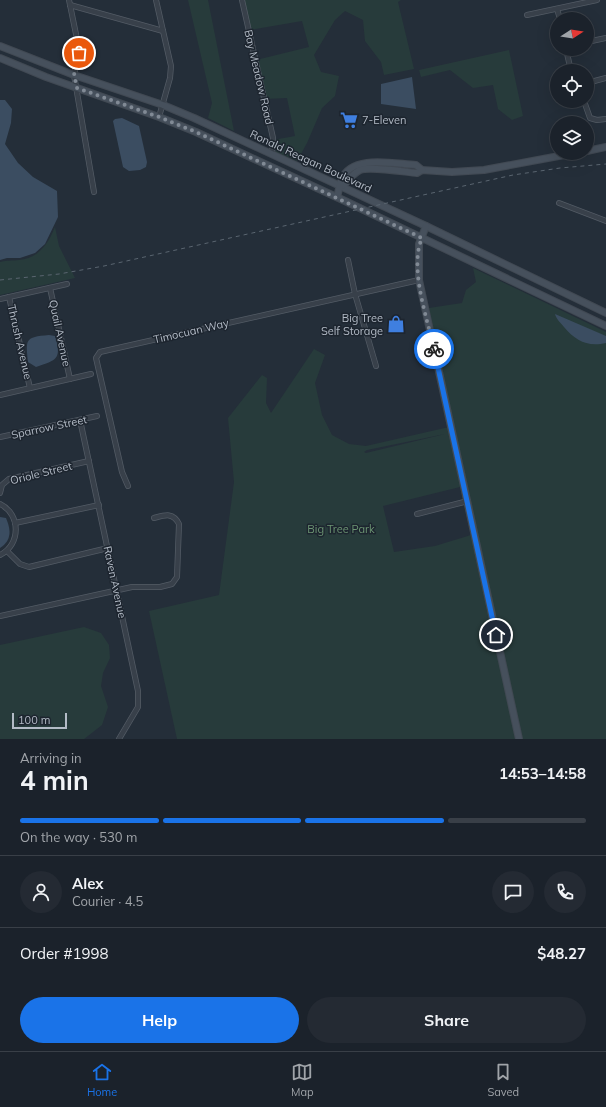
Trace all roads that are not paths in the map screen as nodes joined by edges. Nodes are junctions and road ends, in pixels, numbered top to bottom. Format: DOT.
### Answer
graph roads {
  1 [pos="156,0"];
  2 [pos="242,0"];
  3 [pos="597,0"];
  4 [pos="69,2"];
  5 [pos="557,9"];
  6 [pos="558,12"];
  7 [pos="527,16"];
  8 [pos="163,31"];
  9 [pos="606,38"];
  10 [pos="594,41"];
  11 [pos="0,46"];
  12 [pos="0,58"];
  13 [pos="74,75"];
  14 [pos="606,78"];
  15 [pos="594,81"];
  16 [pos="77,88"];
  17 [pos="162,105"];
  18 [pos="586,108"];
  19 [pos="159,117"];
  20 [pos="606,118"];
  21 [pos="606,147"];
  22 [pos="594,150"];
  23 [pos="272,154"];
  24 [pos="550,158"];
  25 [pos="341,186"];
  26 [pos="94,192"];
  27 [pos="336,197"];
  28 [pos="559,203"];
  29 [pos="606,221"];
  30 [pos="426,226"];
  31 [pos="422,238"];
  32 [pos="348,260"];
  33 [pos="419,280"];
  34 [pos="67,284"];
  35 [pos="50,288"];
  36 [pos="356,294"];
  37 [pos="9,297"];
  38 [pos="0,299"];
  39 [pos="606,313"];
  40 [pos="606,326"];
  41 [pos="376,366"];
  42 [pos="91,374"];
  43 [pos="70,379"];
  44 [pos="30,388"];
  45 [pos="0,395"];
  46 [pos="97,416"];
  47 [pos="80,420"];
  48 [pos="0,437"];
  49 [pos="89,461"];
  50 [pos="128,486"];
  51 [pos="0,493"];
  52 [pos="468,501"];
  53 [pos="0,504"];
  54 [pos="99,505"];
  55 [pos="417,514"];
  56 [pos="154,518"];
  57 [pos="16,523"];
  58 [pos="108,548"];
  59 [pos="7,551"];
  60 [pos="0,555"];
  61 [pos="117,590"];
  62 [pos="0,616"];
  63 [pos="119,739"];
  64 [pos="519,739"];
  1 -- 8 [label="street"];
  2 -- 23 [label="street, Bay Meadow Road"];
  3 -- 5 [label="street"];
  4 -- 8 [label="street"];
  4 -- 13 [label="street"];
  5 -- 6 [label="street"];
  5 -- 7 [label="street"];
  8 -- 17 [label="street"];
  9 -- 10 [label="street"];
  11 -- 13 [label="main road, Ronald Reagan Boulevard"];
  12 -- 16 [label="main road, Ronald Reagan Boulevard"];
  13 -- 16 [label="street"];
  13 -- 17 [label="main road, Ronald Reagan Boulevard"];
  14 -- 15 [label="street"];
  16 -- 19 [label="main road, Ronald Reagan Boulevard"];
  16 -- 26 [label="street"];
  17 -- 19 [label="street"];
  17 -- 23 [label="main road, Ronald Reagan Boulevard"];
  18 -- 20 [label="street"];
  19 -- 27 [label="main road, Ronald Reagan Boulevard"];
  21 -- 22 [label="main road"];
  23 -- 25 [label="main road, Ronald Reagan Boulevard"];
  24 -- 25 [label="main road"];
  25 -- 27 [label="main road"];
  25 -- 30 [label="main road, Ronald Reagan Boulevard"];
  27 -- 31 [label="main road, Ronald Reagan Boulevard"];
  28 -- 29 [label="street"];
  30 -- 31 [label="main road"];
  30 -- 39 [label="main road, Ronald Reagan Boulevard"];
  31 -- 33 [label="main road"];
  31 -- 40 [label="main road, Ronald Reagan Boulevard"];
  32 -- 36 [label="street"];
  33 -- 36 [label="street, Timocuan Way"];
  33 -- 52 [label="main road"];
  34 -- 35 [label="street"];
  35 -- 37 [label="street"];
  35 -- 43 [label="street, Quail Avenue"];
  36 -- 41 [label="street"];
  36 -- 50 [label="street, Timocuan Way"];
  37 -- 38 [label="street"];
  37 -- 44 [label="street, Thrush Avenue"];
  42 -- 43 [label="street"];
  43 -- 44 [label="street"];
  44 -- 45 [label="street"];
  46 -- 47 [label="street, Sparrow Street"];
  47 -- 48 [label="street, Sparrow Street"];
  47 -- 49 [label="street, Raven Avenue"];
  49 -- 51 [label="street, Oriole Street"];
  49 -- 54 [label="street, Raven Avenue"];
  52 -- 55 [label="street"];
  52 -- 64 [label="main road"];
  53 -- 57 [label="street"];
  54 -- 57 [label="street"];
  54 -- 58 [label="street, Raven Avenue"];
  56 -- 61 [label="street"];
  57 -- 59 [label="street"];
  58 -- 59 [label="street"];
  58 -- 61 [label="street, Raven Avenue"];
  59 -- 60 [label="street"];
  61 -- 62 [label="street"];
  61 -- 63 [label="street, Raven Avenue"];
}
